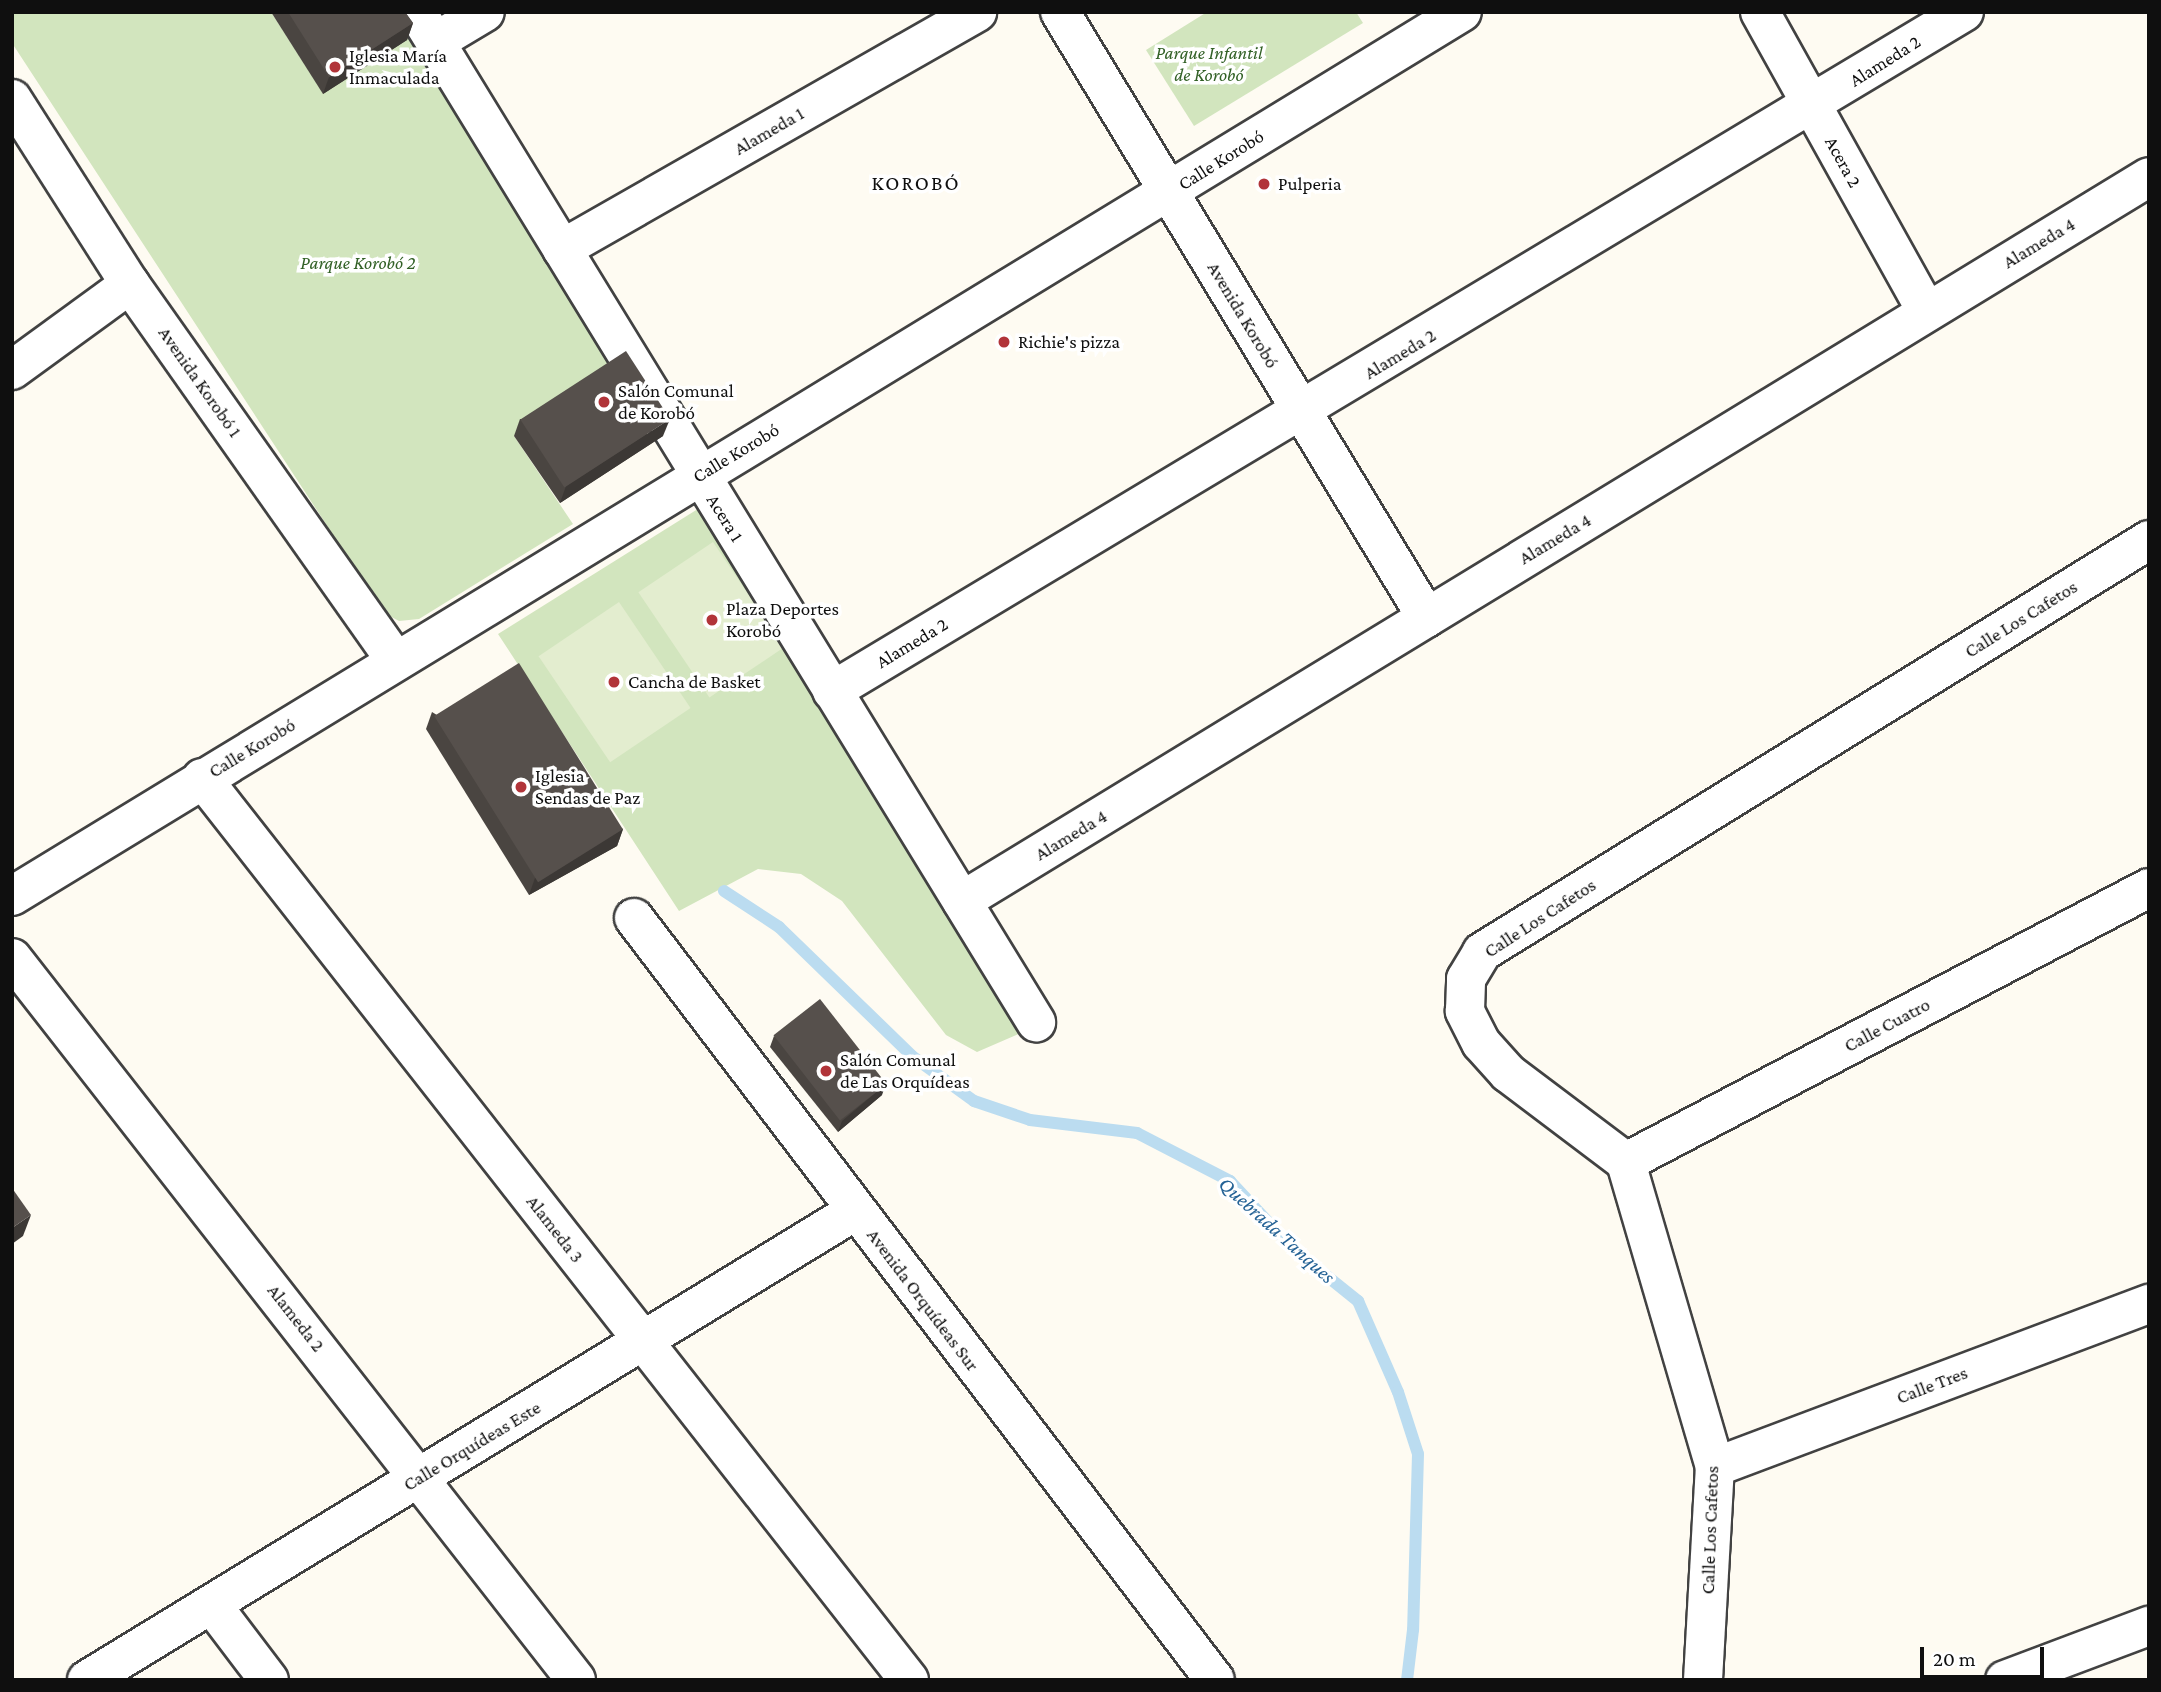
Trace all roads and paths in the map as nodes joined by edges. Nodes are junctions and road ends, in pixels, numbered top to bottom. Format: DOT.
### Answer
graph roads {
  1 [pos="485,12"];
  2 [pos="977,12"];
  3 [pos="1060,12"];
  4 [pos="1462,12"];
  5 [pos="1760,12"];
  6 [pos="1965,12"];
  7 [pos="426,27"];
  8 [pos="12,99"];
  9 [pos="1812,107"];
  10 [pos="2149,177"];
  11 [pos="1169,192"];
  12 [pos="562,249"];
  13 [pos="130,284"];
  14 [pos="1927,312"];
  15 [pos="12,370"];
  16 [pos="1303,412"];
  17 [pos="699,475"];
  18 [pos="2149,540"];
  19 [pos="1427,618"];
  20 [pos="396,660"];
  21 [pos="832,691"];
  22 [pos="202,778"];
  23 [pos="2149,888"];
  24 [pos="12,896"];
  25 [pos="962,901"];
  26 [pos="634,918"];
  27 [pos="12,958"];
  28 [pos="1036,1022"];
  29 [pos="1626,1162"];
  30 [pos="855,1211"];
  31 [pos="2149,1304"];
  32 [pos="643,1341"];
  33 [pos="1715,1467"];
  34 [pos="422,1477"];
  35 [pos="212,1605"];
  36 [pos="2149,1626"];
  37 [pos="88,1680"];
  38 [pos="269,1680"];
  39 [pos="576,1680"];
  40 [pos="909,1680"];
  41 [pos="1214,1680"];
  42 [pos="1703,1680"];
  43 [pos="2005,1680"];
  1 -- 7 [label="street"];
  2 -- 12 [label="street, Alameda 1"];
  3 -- 11 [label="street, Avenida Korobó"];
  4 -- 11 [label="street, Calle Korobó"];
  5 -- 9 [label="street, Acera 2"];
  6 -- 9 [label="street, Alameda 2"];
  7 -- 12 [label="street, Acera 1"];
  8 -- 13 [label="street, Avenida Korobó 1"];
  9 -- 14 [label="street, Acera 2"];
  9 -- 16 [label="street, Alameda 2"];
  10 -- 14 [label="street, Alameda 4"];
  11 -- 16 [label="street, Avenida Korobó"];
  11 -- 17 [label="street, Calle Korobó"];
  12 -- 17 [label="street, Acera 1"];
  13 -- 15 [label="street"];
  13 -- 20 [label="street, Avenida Korobó 1"];
  14 -- 19 [label="street, Alameda 4"];
  16 -- 19 [label="street, Avenida Korobó"];
  16 -- 21 [label="street, Alameda 2"];
  17 -- 20 [label="street, Calle Korobó"];
  17 -- 21 [label="street, Acera 1"];
  18 -- 29 [label="street, Calle Los Cafetos"];
  19 -- 25 [label="street, Alameda 4"];
  20 -- 22 [label="street, Calle Korobó"];
  21 -- 25 [label="street, Acera 1"];
  22 -- 24 [label="street, Calle Korobó"];
  22 -- 32 [label="street, Alameda 3"];
  23 -- 29 [label="street, Calle Cuatro"];
  25 -- 28 [label="street, Acera 1"];
  26 -- 30 [label="street, Avenida Orquídeas Sur"];
  27 -- 34 [label="street, Alameda 2"];
  29 -- 33 [label="street, Calle Los Cafetos"];
  30 -- 32 [label="street, Calle Orquídeas Este"];
  30 -- 41 [label="street, Avenida Orquídeas Sur"];
  31 -- 33 [label="street, Calle Tres"];
  32 -- 34 [label="street, Calle Orquídeas Este"];
  32 -- 40 [label="street, Alameda 3"];
  33 -- 42 [label="street, Calle Los Cafetos"];
  34 -- 35 [label="street, Calle Orquídeas Este"];
  34 -- 39 [label="street, Alameda 2"];
  35 -- 37 [label="street, Calle Orquídeas Este"];
  35 -- 38 [label="street"];
  36 -- 43 [label="street"];
}
